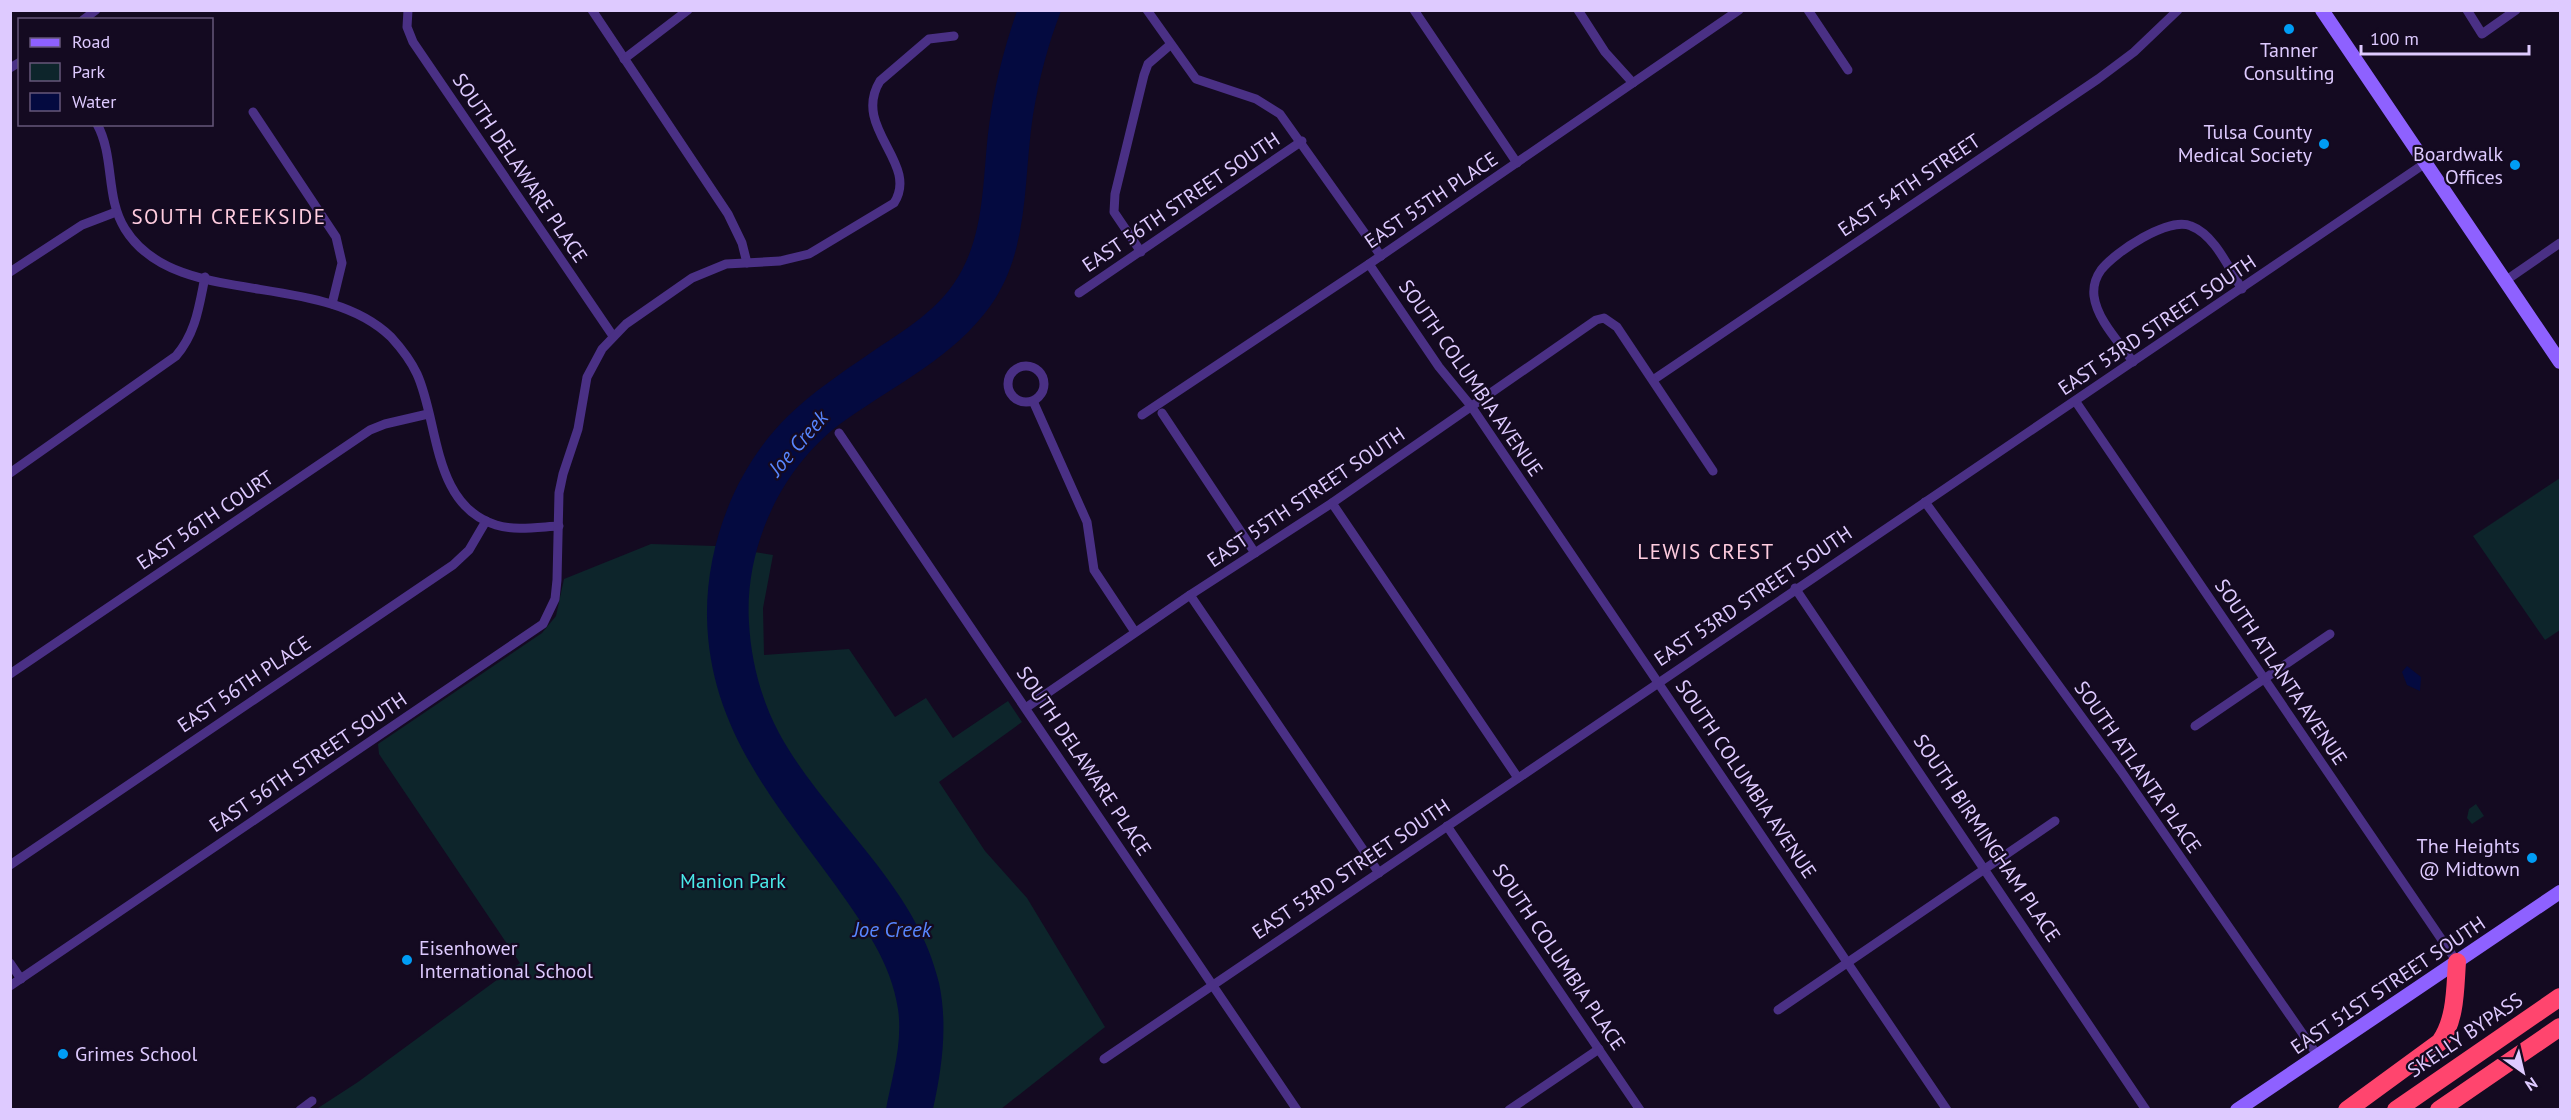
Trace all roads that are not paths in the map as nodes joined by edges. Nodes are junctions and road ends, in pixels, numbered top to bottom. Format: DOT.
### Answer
graph roads {
  1 [pos="591,10"];
  2 [pos="688,10"];
  3 [pos="1147,10"];
  4 [pos="1414,10"];
  5 [pos="1578,10"];
  6 [pos="1738,10"];
  7 [pos="1808,10"];
  8 [pos="2178,10"];
  9 [pos="2322,10"];
  10 [pos="2467,10"];
  11 [pos="2516,10"];
  12 [pos="407,14"];
  13 [pos="954,36"];
  14 [pos="1170,45"];
  15 [pos="624,59"];
  16 [pos="1848,70"];
  17 [pos="1633,83"];
  18 [pos="253,112"];
  19 [pos="98,126"];
  20 [pos="1302,141"];
  21 [pos="1517,163"];
  22 [pos="2424,164"];
  23 [pos="116,212"];
  24 [pos="2560,243"];
  25 [pos="1141,252"];
  26 [pos="1381,256"];
  27 [pos="747,263"];
  28 [pos="1369,264"];
  29 [pos="10,272"];
  30 [pos="205,277"];
  31 [pos="2505,281"];
  32 [pos="2242,289"];
  33 [pos="1079,293"];
  34 [pos="332,304"];
  35 [pos="613,336"];
  36 [pos="2560,362"];
  37 [pos="2133,363"];
  38 [pos="1653,380"];
  39 [pos="1033,401"];
  40 [pos="2076,402"];
  41 [pos="1471,406"];
  42 [pos="1162,413"];
  43 [pos="428,414"];
  44 [pos="1142,415"];
  45 [pos="839,433"];
  46 [pos="1713,471"];
  47 [pos="10,474"];
  48 [pos="1925,502"];
  49 [pos="1332,503"];
  50 [pos="486,521"];
  51 [pos="559,526"];
  52 [pos="1255,553"];
  53 [pos="1796,588"];
  54 [pos="1190,595"];
  55 [pos="1135,632"];
  56 [pos="2330,634"];
  57 [pos="10,674"];
  58 [pos="2263,679"];
  59 [pos="1658,682"];
  60 [pos="1027,707"];
  61 [pos="2195,726"];
  62 [pos="1518,778"];
  63 [pos="2055,820"];
  64 [pos="1447,826"];
  65 [pos="10,865"];
  66 [pos="1986,868"];
  67 [pos="1379,873"];
  68 [pos="2560,892"];
  69 [pos="1848,962"];
  70 [pos="2457,962"];
  71 [pos="10,963"];
  72 [pos="21,979"];
  73 [pos="1213,985"];
  74 [pos="10,986"];
  75 [pos="2560,998"];
  76 [pos="1778,1010"];
  77 [pos="2560,1028"];
  78 [pos="1599,1048"];
  79 [pos="2318,1056"];
  80 [pos="1104,1059"];
  81 [pos="312,1101"];
  82 [pos="300,1110"];
  83 [pos="1297,1110"];
  84 [pos="1509,1110"];
  85 [pos="1640,1110"];
  86 [pos="1947,1110"];
  87 [pos="2146,1110"];
  88 [pos="2237,1110"];
  89 [pos="2347,1110"];
  90 [pos="2396,1110"];
  91 [pos="2439,1110"];
  1 -- 15 [label="street"];
  2 -- 15 [label="street"];
  3 -- 14 [label="street"];
  4 -- 21 [label="street"];
  5 -- 17 [label="street"];
  6 -- 17 [label="street, EAST 55TH PLACE"];
  7 -- 16 [label="street"];
  8 -- 38 [label="street, EAST 54TH STREET"];
  9 -- 22 [label="main road"];
  10 -- 11 [label="street"];
  12 -- 35 [label="street, SOUTH DELAWARE PLACE"];
  13 -- 27 [label="street"];
  14 -- 20 [label="street"];
  14 -- 25 [label="street"];
  15 -- 27 [label="street"];
  17 -- 21 [label="street, EAST 55TH PLACE"];
  18 -- 34 [label="street"];
  19 -- 23 [label="street"];
  20 -- 25 [label="street, EAST 56TH STREET SOUTH"];
  20 -- 26 [label="street"];
  21 -- 26 [label="street, EAST 55TH PLACE"];
  22 -- 31 [label="main road"];
  22 -- 32 [label="street, EAST 53RD STREET SOUTH"];
  23 -- 29 [label="street"];
  23 -- 30 [label="street"];
  24 -- 31 [label="street"];
  25 -- 33 [label="street, EAST 56TH STREET SOUTH"];
  26 -- 28 [label="street, EAST 55TH PLACE"];
  27 -- 35 [label="street"];
  28 -- 41 [label="street, SOUTH COLUMBIA AVENUE"];
  28 -- 44 [label="street, EAST 55TH PLACE"];
  30 -- 34 [label="street"];
  30 -- 47 [label="street"];
  31 -- 36 [label="main road"];
  32 -- 37 [label="street, EAST 53RD STREET SOUTH"];
  32 -- 37 [label="street"];
  34 -- 43 [label="street"];
  35 -- 51 [label="street"];
  37 -- 40 [label="street, EAST 53RD STREET SOUTH"];
  38 -- 41 [label="street, EAST 55TH STREET SOUTH"];
  38 -- 46 [label="street"];
  39 -- 39 [label="street"];
  39 -- 55 [label="street"];
  40 -- 48 [label="street, EAST 53RD STREET SOUTH"];
  40 -- 58 [label="street, SOUTH ATLANTA AVENUE"];
  41 -- 49 [label="street, EAST 55TH STREET SOUTH"];
  41 -- 59 [label="street, SOUTH COLUMBIA AVENUE"];
  42 -- 52 [label="street"];
  43 -- 50 [label="street"];
  43 -- 57 [label="street, EAST 56TH COURT"];
  45 -- 60 [label="street, SOUTH DELAWARE PLACE"];
  48 -- 53 [label="street, EAST 53RD STREET SOUTH"];
  48 -- 79 [label="street, SOUTH ATLANTA PLACE"];
  49 -- 52 [label="street, EAST 55TH STREET SOUTH"];
  49 -- 62 [label="street"];
  50 -- 51 [label="street"];
  50 -- 65 [label="street, EAST 56TH PLACE"];
  51 -- 72 [label="street, EAST 56TH STREET SOUTH"];
  52 -- 54 [label="street, EAST 55TH STREET SOUTH"];
  53 -- 59 [label="street, EAST 53RD STREET SOUTH"];
  53 -- 66 [label="street, SOUTH BIRMINGHAM PLACE"];
  54 -- 55 [label="street, EAST 55TH STREET SOUTH"];
  54 -- 67 [label="street"];
  55 -- 60 [label="street, EAST 55TH STREET SOUTH"];
  56 -- 58 [label="street"];
  58 -- 61 [label="street"];
  58 -- 70 [label="street, SOUTH ATLANTA AVENUE"];
  59 -- 62 [label="street, EAST 53RD STREET SOUTH"];
  59 -- 69 [label="street, SOUTH COLUMBIA AVENUE"];
  60 -- 73 [label="street, SOUTH DELAWARE PLACE"];
  62 -- 64 [label="street, EAST 53RD STREET SOUTH"];
  63 -- 66 [label="street"];
  64 -- 67 [label="street, EAST 53RD STREET SOUTH"];
  64 -- 78 [label="street, SOUTH COLUMBIA PLACE"];
  66 -- 69 [label="street"];
  66 -- 87 [label="street, SOUTH BIRMINGHAM PLACE"];
  67 -- 73 [label="street, EAST 53RD STREET SOUTH"];
  68 -- 70 [label="main road, EAST 51ST STREET SOUTH"];
  69 -- 76 [label="street"];
  69 -- 86 [label="street, SOUTH COLUMBIA AVENUE"];
  70 -- 79 [label="main road, EAST 51ST STREET SOUTH"];
  70 -- 89 [label="highway"];
  71 -- 72 [label="street"];
  72 -- 74 [label="street, EAST 56TH STREET SOUTH"];
  73 -- 80 [label="street, EAST 53RD STREET SOUTH"];
  73 -- 83 [label="street, SOUTH DELAWARE PLACE"];
  75 -- 90 [label="highway, SKELLY BYPASS"];
  77 -- 91 [label="highway"];
  78 -- 84 [label="street"];
  78 -- 85 [label="street, SOUTH COLUMBIA PLACE"];
  79 -- 88 [label="main road, EAST 51ST STREET SOUTH"];
  81 -- 82 [label="street"];
}
